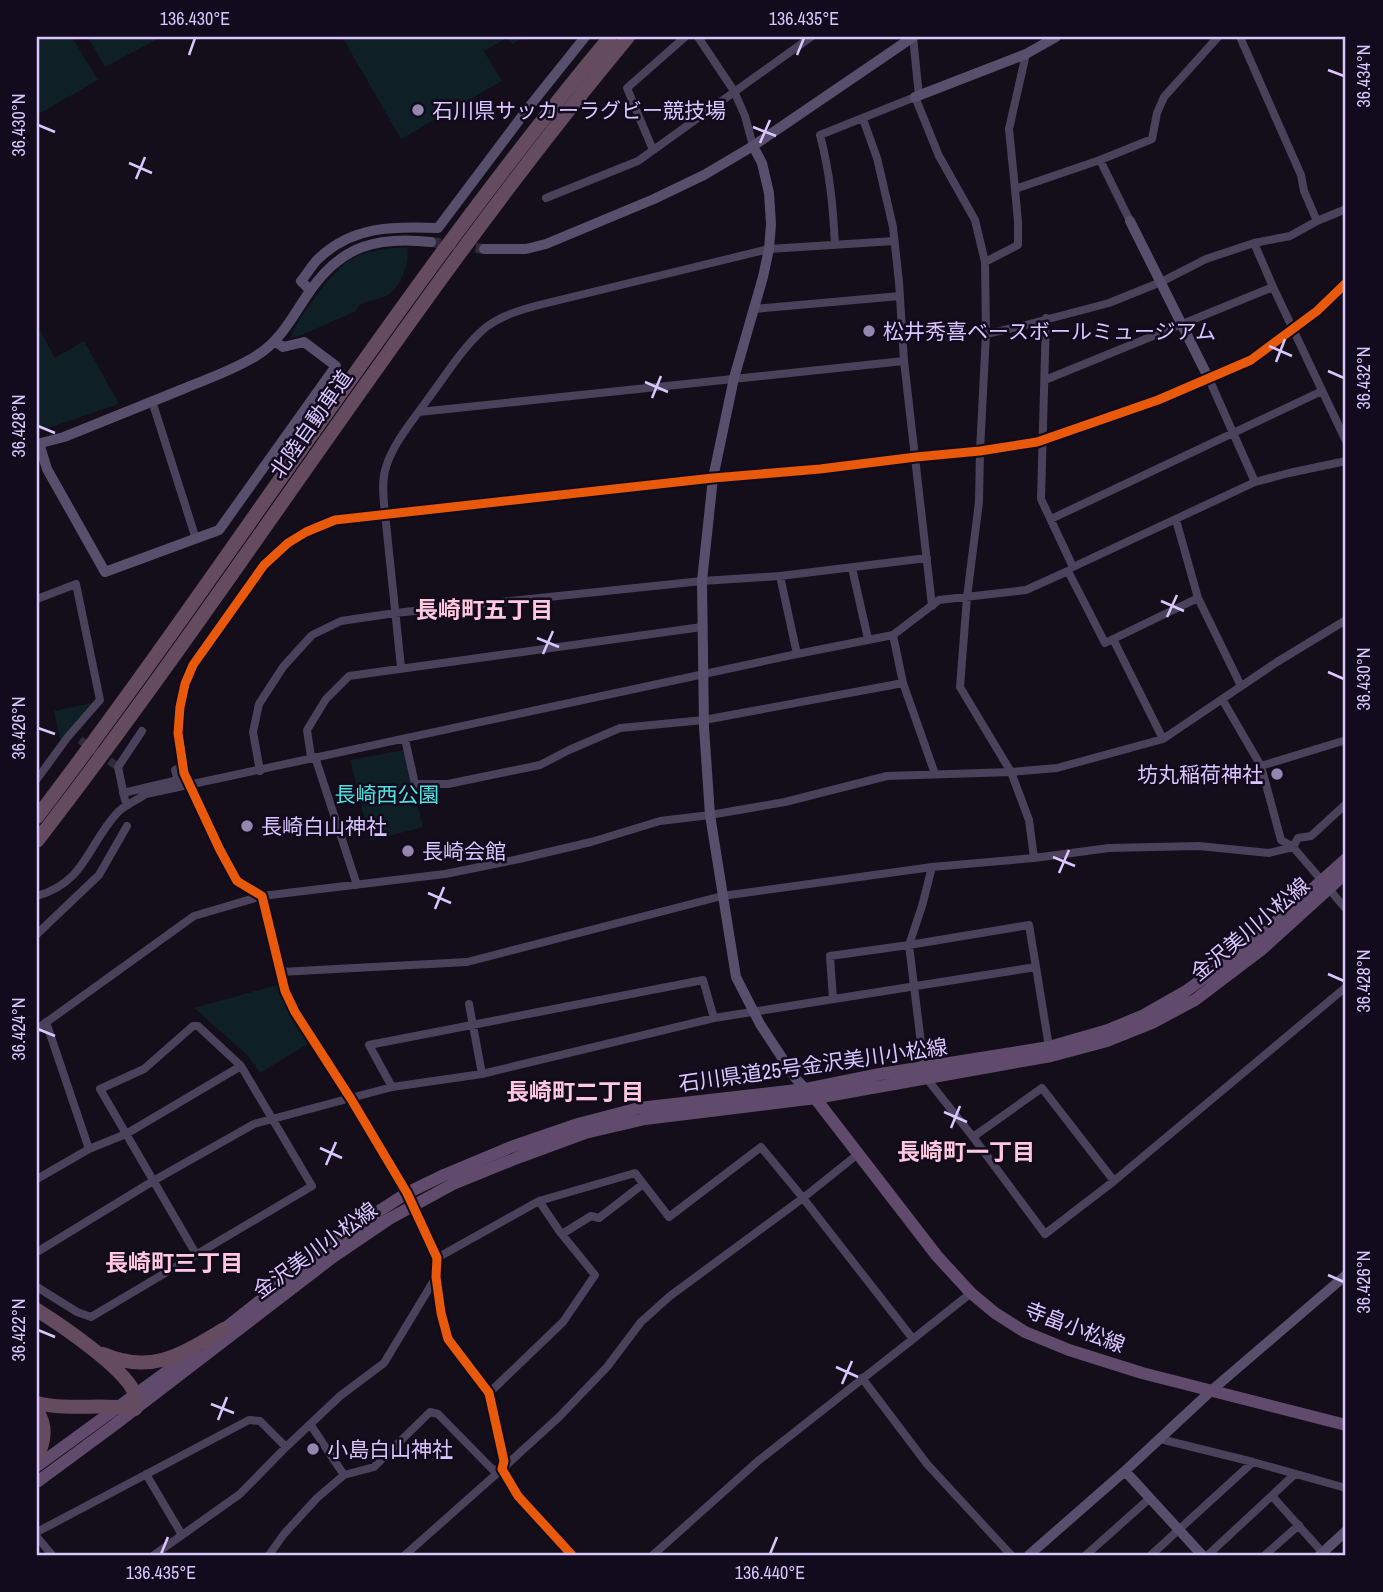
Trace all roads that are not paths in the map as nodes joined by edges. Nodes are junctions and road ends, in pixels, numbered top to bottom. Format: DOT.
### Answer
graph roads {
  1 [pos="585,37"];
  2 [pos="610,37"];
  3 [pos="628,37"];
  4 [pos="685,37"];
  5 [pos="698,37"];
  6 [pos="811,37"];
  7 [pos="913,37"];
  8 [pos="1056,37"];
  9 [pos="1219,37"];
  10 [pos="1240,37"];
  11 [pos="1026,54"];
  12 [pos="734,91"];
  13 [pos="917,96"];
  14 [pos="863,118"];
  15 [pos="753,146"];
  16 [pos="653,150"];
  17 [pos="1100,160"];
  18 [pos="1015,189"];
  19 [pos="546,198"];
  20 [pos="1346,209"];
  21 [pos="1130,221"];
  22 [pos="1317,221"];
  23 [pos="431,242"];
  24 [pos="894,242"];
  25 [pos="1254,243"];
  26 [pos="835,245"];
  27 [pos="484,248"];
  28 [pos="769,249"];
  29 [pos="985,262"];
  30 [pos="1161,282"];
  31 [pos="1346,283"];
  32 [pos="1273,287"];
  33 [pos="310,290"];
  34 [pos="900,296"];
  35 [pos="754,309"];
  36 [pos="1046,318"];
  37 [pos="1181,326"];
  38 [pos="1293,330"];
  39 [pos="986,334"];
  40 [pos="276,342"];
  41 [pos="904,361"];
  42 [pos="734,379"];
  43 [pos="1209,379"];
  44 [pos="1045,380"];
  45 [pos="1322,391"];
  46 [pos="152,401"];
  47 [pos="419,412"];
  48 [pos="1232,433"];
  49 [pos="1042,441"];
  50 [pos="1346,441"];
  51 [pos="38,444"];
  52 [pos="980,451"];
  53 [pos="916,457"];
  54 [pos="1346,461"];
  55 [pos="713,478"];
  56 [pos="1255,482"];
  57 [pos="385,515"];
  58 [pos="1051,519"];
  59 [pos="1176,520"];
  60 [pos="197,538"];
  61 [pos="927,558"];
  62 [pos="852,568"];
  63 [pos="780,576"];
  64 [pos="702,581"];
  65 [pos="967,597"];
  66 [pos="1198,598"];
  67 [pos="37,599"];
  68 [pos="932,606"];
  69 [pos="395,613"];
  70 [pos="1346,620"];
  71 [pos="702,627"];
  72 [pos="893,635"];
  73 [pos="868,639"];
  74 [pos="1113,639"];
  75 [pos="797,654"];
  76 [pos="401,667"];
  77 [pos="703,674"];
  78 [pos="903,683"];
  79 [pos="1241,686"];
  80 [pos="1222,699"];
  81 [pos="112,716"];
  82 [pos="704,720"];
  83 [pos="142,732"];
  84 [pos="71,733"];
  85 [pos="405,739"];
  86 [pos="1163,739"];
  87 [pos="80,740"];
  88 [pos="1346,740"];
  89 [pos="313,757"];
  90 [pos="183,766"];
  91 [pos="1261,766"];
  92 [pos="260,771"];
  93 [pos="1011,772"];
  94 [pos="935,774"];
  95 [pos="37,779"];
  96 [pos="190,784"];
  97 [pos="123,793"];
  98 [pos="1346,804"];
  99 [pos="128,805"];
  100 [pos="37,810"];
  101 [pos="710,815"];
  102 [pos="37,817"];
  103 [pos="127,826"];
  104 [pos="37,843"];
  105 [pos="1293,847"];
  106 [pos="1034,858"];
  107 [pos="1346,859"];
  108 [pos="932,867"];
  109 [pos="1346,873"];
  110 [pos="357,885"];
  111 [pos="1325,885"];
  112 [pos="37,896"];
  113 [pos="262,896"];
  114 [pos="722,896"];
  115 [pos="1346,909"];
  116 [pos="37,933"];
  117 [pos="909,946"];
  118 [pos="1035,967"];
  119 [pos="280,972"];
  120 [pos="915,986"];
  121 [pos="1346,987"];
  122 [pos="833,999"];
  123 [pos="469,1004"];
  124 [pos="753,1011"];
  125 [pos="714,1018"];
  126 [pos="46,1022"];
  127 [pos="473,1026"];
  128 [pos="37,1029"];
  129 [pos="1049,1047"];
  130 [pos="241,1066"];
  131 [pos="925,1073"];
  132 [pos="482,1074"];
  133 [pos="391,1087"];
  134 [pos="811,1094"];
  135 [pos="351,1098"];
  136 [pos="272,1120"];
  137 [pos="126,1134"];
  138 [pos="973,1137"];
  139 [pos="89,1149"];
  140 [pos="858,1154"];
  141 [pos="37,1179"];
  142 [pos="153,1181"];
  143 [pos="1114,1181"];
  144 [pos="643,1184"];
  145 [pos="803,1198"];
  146 [pos="410,1199"];
  147 [pos="538,1201"];
  148 [pos="562,1234"];
  149 [pos="37,1252"];
  150 [pos="196,1254"];
  151 [pos="437,1258"];
  152 [pos="1346,1275"];
  153 [pos="436,1277"];
  154 [pos="37,1287"];
  155 [pos="971,1293"];
  156 [pos="37,1310"];
  157 [pos="224,1329"];
  158 [pos="913,1339"];
  159 [pos="86,1345"];
  160 [pos="862,1378"];
  161 [pos="1212,1390"];
  162 [pos="489,1393"];
  163 [pos="135,1401"];
  164 [pos="37,1403"];
  165 [pos="120,1406"];
  166 [pos="37,1411"];
  167 [pos="310,1424"];
  168 [pos="1346,1425"];
  169 [pos="1160,1439"];
  170 [pos="286,1447"];
  171 [pos="37,1457"];
  172 [pos="1253,1462"];
  173 [pos="37,1466"];
  174 [pos="502,1469"];
  175 [pos="1125,1471"];
  176 [pos="146,1474"];
  177 [pos="1296,1474"];
  178 [pos="344,1475"];
  179 [pos="37,1482"];
  180 [pos="1346,1488"];
  181 [pos="1272,1496"];
  182 [pos="1150,1498"];
  183 [pos="1298,1525"];
  184 [pos="1179,1530"];
  185 [pos="1346,1531"];
  186 [pos="37,1534"];
  187 [pos="182,1535"];
  188 [pos="1322,1554"];
  189 [pos="52,1555"];
  190 [pos="154,1555"];
  191 [pos="269,1555"];
  192 [pos="405,1555"];
  193 [pos="572,1555"];
  194 [pos="653,1555"];
  195 [pos="1011,1555"];
  196 [pos="1029,1555"];
  197 [pos="1086,1555"];
  198 [pos="1151,1555"];
  199 [pos="1202,1555"];
  200 [pos="1208,1555"];
  201 [pos="1265,1555"];
  1 -- 33 [label="street"];
  2 -- 81 [label="highway, 北陸自動車道"];
  3 -- 104 [label="highway, 北陸自動車道"];
  4 -- 16 [label="street"];
  5 -- 12 [label="street"];
  6 -- 12 [label="street"];
  7 -- 13 [label="street"];
  7 -- 15 [label="street"];
  8 -- 11 [label="street"];
  9 -- 17 [label="street"];
  10 -- 22 [label="street"];
  11 -- 13 [label="street"];
  11 -- 18 [label="street"];
  12 -- 15 [label="street"];
  12 -- 16 [label="street"];
  13 -- 14 [label="street"];
  13 -- 29 [label="street"];
  14 -- 24 [label="street"];
  14 -- 26 [label="street"];
  15 -- 27 [label="street"];
  15 -- 28 [label="street"];
  16 -- 19 [label="street"];
  17 -- 18 [label="street"];
  17 -- 21 [label="street"];
  18 -- 29 [label="street"];
  20 -- 22 [label="street"];
  21 -- 30 [label="street"];
  22 -- 25 [label="street"];
  23 -- 33 [label="street"];
  24 -- 26 [label="street"];
  24 -- 34 [label="street"];
  25 -- 30 [label="street"];
  25 -- 32 [label="street"];
  26 -- 28 [label="street"];
  28 -- 35 [label="street"];
  28 -- 47 [label="street"];
  29 -- 39 [label="street"];
  30 -- 36 [label="street"];
  30 -- 37 [label="street"];
  31 -- 38 [label="street"];
  32 -- 37 [label="street"];
  32 -- 38 [label="street"];
  33 -- 40 [label="street"];
  34 -- 35 [label="street"];
  34 -- 41 [label="street"];
  35 -- 42 [label="street"];
  36 -- 39 [label="street"];
  36 -- 44 [label="street"];
  37 -- 43 [label="street"];
  37 -- 44 [label="street"];
  38 -- 43 [label="street"];
  38 -- 45 [label="street"];
  39 -- 52 [label="street"];
  40 -- 46 [label="street"];
  40 -- 60 [label="street"];
  41 -- 42 [label="street"];
  41 -- 53 [label="street"];
  42 -- 47 [label="street"];
  42 -- 55 [label="street"];
  43 -- 48 [label="street"];
  43 -- 49 [label="street"];
  44 -- 49 [label="street"];
  45 -- 48 [label="street"];
  45 -- 50 [label="street"];
  46 -- 51 [label="street"];
  46 -- 60 [label="street"];
  47 -- 57 [label="street"];
  48 -- 56 [label="street"];
  48 -- 58 [label="street"];
  49 -- 52 [label="street"];
  49 -- 58 [label="street"];
  51 -- 60 [label="street"];
  52 -- 53 [label="street"];
  52 -- 65 [label="street"];
  53 -- 55 [label="street"];
  53 -- 61 [label="street"];
  54 -- 56 [label="street"];
  55 -- 57 [label="street"];
  55 -- 64 [label="street"];
  56 -- 59 [label="street"];
  57 -- 69 [label="street"];
  57 -- 90 [label="street"];
  58 -- 59 [label="street"];
  59 -- 66 [label="street"];
  61 -- 62 [label="street"];
  61 -- 68 [label="street"];
  62 -- 63 [label="street"];
  62 -- 73 [label="street"];
  63 -- 64 [label="street"];
  63 -- 75 [label="street"];
  64 -- 69 [label="street"];
  64 -- 71 [label="street"];
  65 -- 68 [label="street"];
  65 -- 74 [label="street"];
  65 -- 93 [label="street"];
  66 -- 74 [label="street"];
  66 -- 79 [label="street"];
  67 -- 84 [label="street"];
  68 -- 72 [label="street"];
  69 -- 76 [label="street"];
  69 -- 92 [label="street"];
  70 -- 79 [label="street"];
  71 -- 76 [label="street"];
  71 -- 77 [label="street"];
  72 -- 73 [label="street"];
  72 -- 78 [label="street"];
  73 -- 75 [label="street"];
  74 -- 86 [label="street"];
  75 -- 77 [label="street"];
  76 -- 89 [label="street"];
  77 -- 82 [label="street"];
  77 -- 85 [label="street"];
  78 -- 82 [label="street"];
  78 -- 94 [label="street"];
  79 -- 80 [label="street"];
  80 -- 86 [label="street"];
  80 -- 91 [label="street"];
  81 -- 100 [label="highway"];
  81 -- 102 [label="highway, 北陸自動車道"];
  82 -- 85 [label="street"];
  82 -- 101 [label="street"];
  83 -- 97 [label="street"];
  84 -- 87 [label="street"];
  84 -- 95 [label="street"];
  85 -- 89 [label="street"];
  86 -- 93 [label="street"];
  88 -- 91 [label="street"];
  89 -- 92 [label="street"];
  89 -- 110 [label="street"];
  90 -- 96 [label="street"];
  90 -- 97 [label="street"];
  91 -- 105 [label="street"];
  92 -- 96 [label="street"];
  93 -- 94 [label="street"];
  93 -- 106 [label="street"];
  94 -- 101 [label="street"];
  96 -- 99 [label="street"];
  96 -- 113 [label="street"];
  97 -- 99 [label="street"];
  98 -- 105 [label="street"];
  99 -- 112 [label="street"];
  101 -- 110 [label="street"];
  101 -- 114 [label="street"];
  103 -- 116 [label="street"];
  105 -- 106 [label="street"];
  105 -- 111 [label="street"];
  106 -- 108 [label="street"];
  107 -- 111 [label="main road, 石川県道25号金沢美川小松線"];
  108 -- 114 [label="street"];
  108 -- 117 [label="street"];
  109 -- 111 [label="main road, 金沢美川小松線"];
  110 -- 113 [label="street"];
  111 -- 115 [label="street"];
  111 -- 129 [label="main road, 石川県道25号金沢美川小松線"];
  111 -- 131 [label="main road, 金沢美川小松線"];
  113 -- 119 [label="street"];
  113 -- 126 [label="street"];
  114 -- 119 [label="street"];
  114 -- 124 [label="street"];
  117 -- 118 [label="street"];
  117 -- 120 [label="street"];
  117 -- 122 [label="street"];
  118 -- 120 [label="street"];
  118 -- 129 [label="street"];
  119 -- 135 [label="street"];
  120 -- 122 [label="street"];
  120 -- 131 [label="street"];
  121 -- 143 [label="street"];
  122 -- 124 [label="street"];
  123 -- 127 [label="street"];
  124 -- 125 [label="street"];
  124 -- 134 [label="street"];
  125 -- 127 [label="street"];
  125 -- 132 [label="street"];
  126 -- 128 [label="street"];
  126 -- 139 [label="street"];
  127 -- 132 [label="street"];
  127 -- 133 [label="street"];
  129 -- 131 [label="main road, 石川県道25号金沢美川小松線"];
  130 -- 136 [label="street"];
  130 -- 137 [label="street"];
  130 -- 137 [label="street"];
  131 -- 134 [label="main road, 石川県道25号金沢美川小松線"];
  131 -- 138 [label="street"];
  132 -- 133 [label="street"];
  133 -- 135 [label="street"];
  134 -- 140 [label="main road, 寺畠小松線"];
  134 -- 146 [label="main road, 石川県道25号金沢美川小松線"];
  135 -- 136 [label="street"];
  135 -- 146 [label="street"];
  136 -- 142 [label="street"];
  136 -- 150 [label="street"];
  137 -- 139 [label="street"];
  137 -- 142 [label="street"];
  138 -- 143 [label="street"];
  138 -- 143 [label="street"];
  139 -- 141 [label="street"];
  140 -- 145 [label="street"];
  140 -- 155 [label="main road, 寺畠小松線"];
  142 -- 149 [label="street"];
  142 -- 150 [label="street"];
  144 -- 145 [label="street"];
  144 -- 147 [label="street"];
  144 -- 148 [label="street"];
  145 -- 158 [label="street"];
  145 -- 174 [label="street"];
  146 -- 151 [label="street"];
  146 -- 157 [label="main road, 石川県道25号金沢美川小松線"];
  146 -- 163 [label="main road, 金沢美川小松線"];
  147 -- 148 [label="street"];
  147 -- 151 [label="street"];
  148 -- 162 [label="street"];
  150 -- 154 [label="street"];
  151 -- 153 [label="street"];
  152 -- 161 [label="street"];
  153 -- 162 [label="street"];
  153 -- 167 [label="street"];
  155 -- 158 [label="street"];
  155 -- 161 [label="main road, 寺畠小松線"];
  156 -- 159 [label="highway"];
  157 -- 159 [label="highway"];
  157 -- 163 [label="main road, 石川県道25号金沢美川小松線"];
  158 -- 160 [label="street"];
  159 -- 163 [label="highway"];
  160 -- 194 [label="street"];
  160 -- 195 [label="street"];
  161 -- 168 [label="main road, 寺畠小松線"];
  161 -- 169 [label="street"];
  162 -- 174 [label="street"];
  163 -- 165 [label="highway"];
  163 -- 179 [label="main road, 金沢美川小松線"];
  164 -- 165 [label="highway"];
  165 -- 173 [label="main road"];
  166 -- 171 [label="highway"];
  167 -- 170 [label="street"];
  167 -- 178 [label="street"];
  169 -- 172 [label="street"];
  169 -- 175 [label="street"];
  170 -- 176 [label="street"];
  170 -- 187 [label="street"];
  172 -- 177 [label="street"];
  172 -- 184 [label="street"];
  174 -- 178 [label="street"];
  174 -- 192 [label="street"];
  174 -- 193 [label="street"];
  175 -- 182 [label="street"];
  175 -- 196 [label="street"];
  176 -- 186 [label="street"];
  176 -- 187 [label="street"];
  177 -- 180 [label="street"];
  177 -- 181 [label="street"];
  178 -- 191 [label="street"];
  181 -- 183 [label="street"];
  181 -- 200 [label="street"];
  182 -- 184 [label="street"];
  182 -- 197 [label="street"];
  183 -- 188 [label="street"];
  183 -- 201 [label="street"];
  184 -- 198 [label="street"];
  184 -- 199 [label="street"];
  185 -- 188 [label="street"];
  186 -- 189 [label="street"];
  187 -- 190 [label="street"];
}
